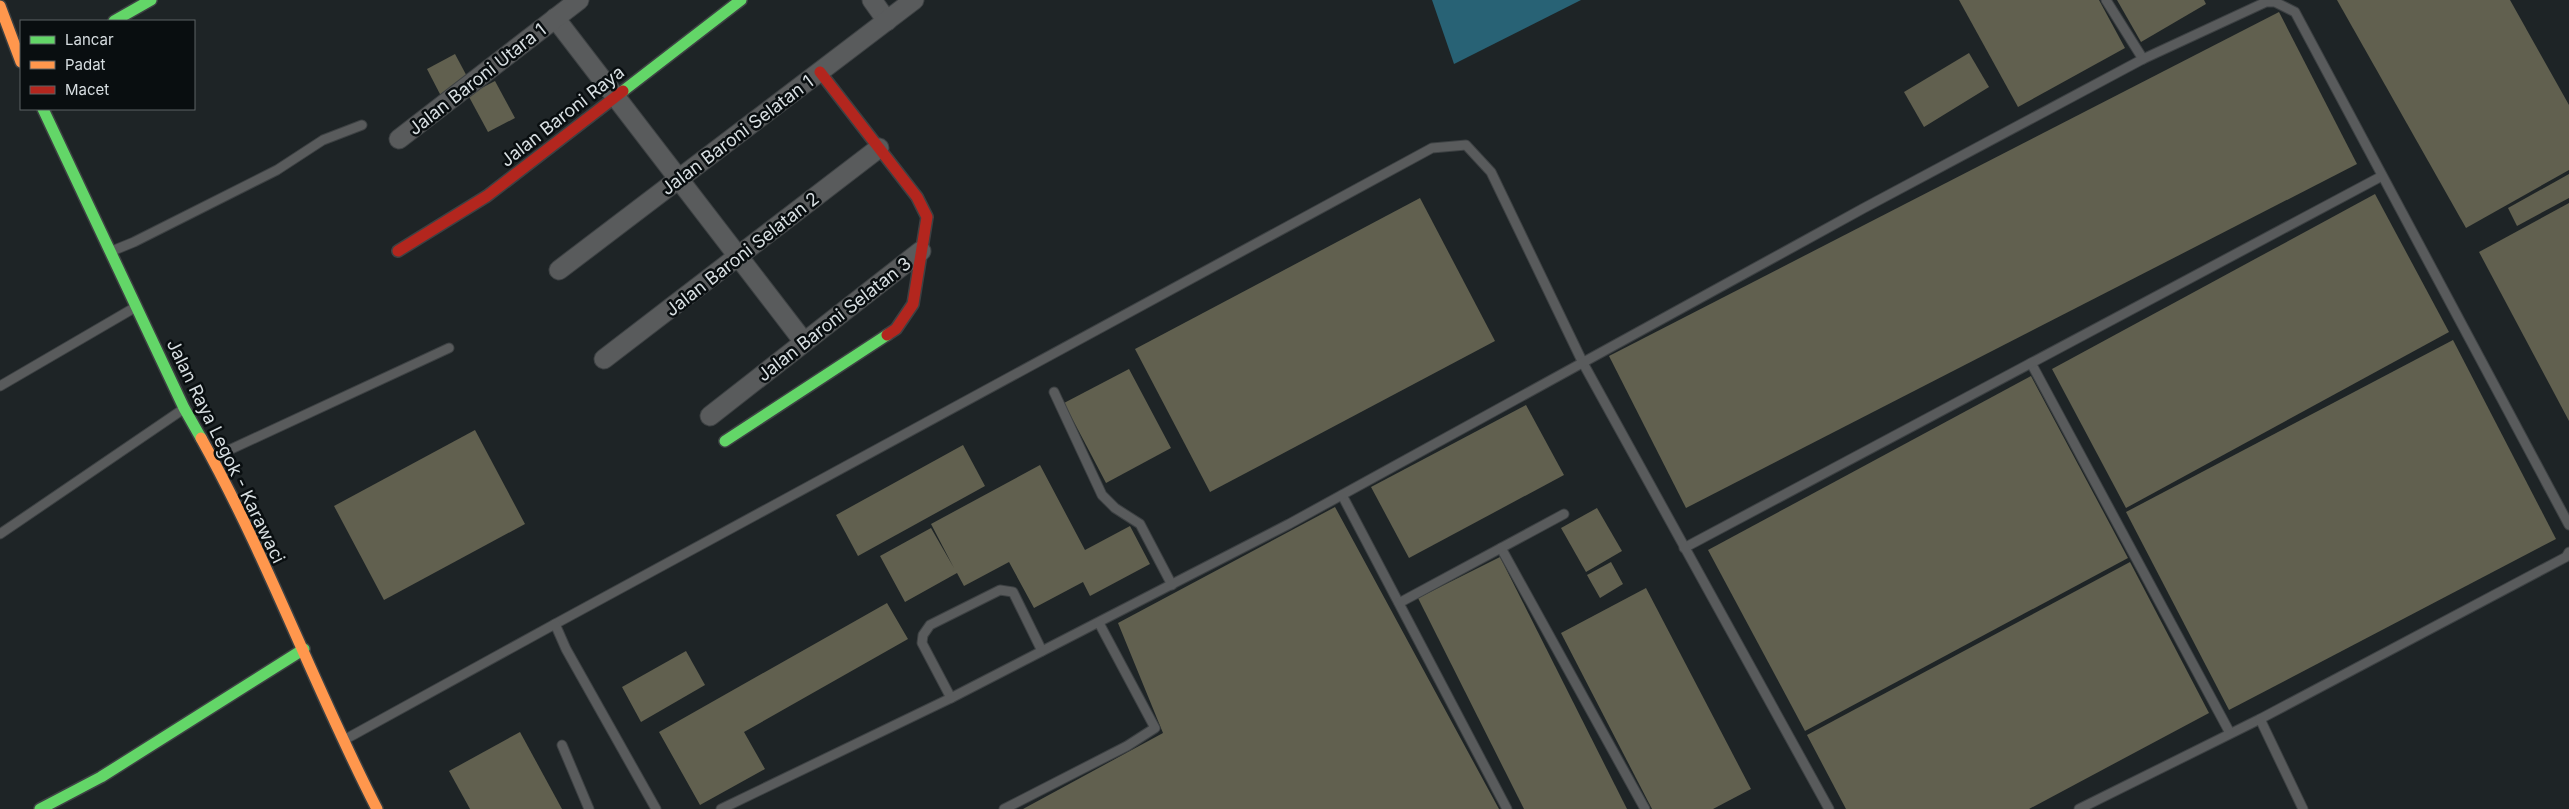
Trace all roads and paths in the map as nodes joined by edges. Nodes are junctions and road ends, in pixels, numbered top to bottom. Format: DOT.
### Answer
graph roads {
  1 [pos="151,0"];
  2 [pos="578,0"];
  3 [pos="741,0"];
  4 [pos="872,0"];
  5 [pos="914,0"];
  6 [pos="2106,0"];
  7 [pos="0,6"];
  8 [pos="556,18"];
  9 [pos="116,20"];
  10 [pos="887,20"];
  11 [pos="20,59"];
  12 [pos="2143,59"];
  13 [pos="820,72"];
  14 [pos="616,96"];
  15 [pos="43,110"];
  16 [pos="362,125"];
  17 [pos="399,139"];
  18 [pos="879,148"];
  19 [pos="2382,176"];
  20 [pos="679,179"];
  21 [pos="112,251"];
  22 [pos="398,251"];
  23 [pos="921,251"];
  24 [pos="738,256"];
  25 [pos="559,270"];
  26 [pos="136,307"];
  27 [pos="804,342"];
  28 [pos="450,348"];
  29 [pos="604,359"];
  30 [pos="1583,363"];
  31 [pos="2032,363"];
  32 [pos="0,386"];
  33 [pos="1054,392"];
  34 [pos="184,408"];
  35 [pos="710,416"];
  36 [pos="725,441"];
  37 [pos="212,458"];
  38 [pos="1342,495"];
  39 [pos="1564,514"];
  40 [pos="2569,525"];
  41 [pos="0,534"];
  42 [pos="1501,548"];
  43 [pos="1684,548"];
  44 [pos="2569,552"];
  45 [pos="1172,585"];
  46 [pos="1399,603"];
  47 [pos="1098,622"];
  48 [pos="555,624"];
  49 [pos="304,649"];
  50 [pos="1042,651"];
  51 [pos="951,698"];
  52 [pos="2260,719"];
  53 [pos="2230,733"];
  54 [pos="342,741"];
  55 [pos="562,745"];
  56 [pos="40,809"];
  57 [pos="377,809"];
  58 [pos="589,809"];
  59 [pos="656,809"];
  60 [pos="721,809"];
  61 [pos="1004,809"];
  62 [pos="1507,809"];
  63 [pos="1645,809"];
  64 [pos="1829,809"];
  65 [pos="2079,809"];
  66 [pos="2302,809"];
  1 -- 9 [label="street"];
  2 -- 8 [label="street, Jalan Baroni Utara 1"];
  3 -- 14 [label="street, Jalan Baroni Raya"];
  4 -- 10 [label="street"];
  5 -- 10 [label="street, Jalan Baroni Selatan 1"];
  6 -- 12 [label="lane"];
  7 -- 11 [label="street"];
  8 -- 14 [label="street"];
  8 -- 17 [label="street, Jalan Baroni Utara 1"];
  10 -- 13 [label="street, Jalan Baroni Selatan 1"];
  12 -- 19 [label="lane"];
  12 -- 30 [label="lane"];
  13 -- 18 [label="street"];
  13 -- 20 [label="street, Jalan Baroni Selatan 1"];
  14 -- 20 [label="street"];
  14 -- 22 [label="street, Jalan Baroni Raya"];
  15 -- 21 [label="street, Jalan Raya Legok - Karawaci"];
  16 -- 21 [label="lane"];
  18 -- 23 [label="street"];
  18 -- 24 [label="street, Jalan Baroni Selatan 2"];
  19 -- 31 [label="lane"];
  19 -- 40 [label="lane"];
  20 -- 24 [label="street"];
  20 -- 25 [label="street, Jalan Baroni Selatan 1"];
  21 -- 26 [label="street, Jalan Raya Legok - Karawaci"];
  23 -- 27 [label="street, Jalan Baroni Selatan 3"];
  23 -- 36 [label="street, Jalan Baroni Selatan 3"];
  24 -- 27 [label="street"];
  24 -- 29 [label="street, Jalan Baroni Selatan 2"];
  26 -- 32 [label="lane"];
  26 -- 34 [label="street, Jalan Raya Legok - Karawaci"];
  27 -- 35 [label="street, Jalan Baroni Selatan 3"];
  28 -- 37 [label="lane"];
  30 -- 38 [label="lane"];
  30 -- 43 [label="lane"];
  30 -- 48 [label="lane"];
  31 -- 43 [label="lane"];
  31 -- 53 [label="lane"];
  33 -- 45 [label="lane"];
  34 -- 37 [label="street, Jalan Raya Legok - Karawaci"];
  34 -- 41 [label="lane"];
  37 -- 49 [label="street, Jalan Raya Legok - Karawaci"];
  38 -- 45 [label="lane"];
  38 -- 46 [label="lane"];
  39 -- 42 [label="lane"];
  42 -- 46 [label="lane"];
  42 -- 63 [label="lane"];
  43 -- 64 [label="lane"];
  44 -- 52 [label="lane"];
  45 -- 47 [label="lane"];
  46 -- 62 [label="lane"];
  47 -- 50 [label="lane"];
  47 -- 61 [label="lane"];
  48 -- 54 [label="lane"];
  48 -- 59 [label="lane"];
  49 -- 54 [label="street, Jalan Raya Legok - Karawaci"];
  49 -- 56 [label="street"];
  50 -- 51 [label="lane"];
  50 -- 51 [label="lane"];
  51 -- 60 [label="lane"];
  52 -- 53 [label="lane"];
  52 -- 66 [label="lane"];
  53 -- 65 [label="lane"];
  54 -- 57 [label="street, Jalan Raya Legok - Karawaci"];
  55 -- 58 [label="lane"];
}
